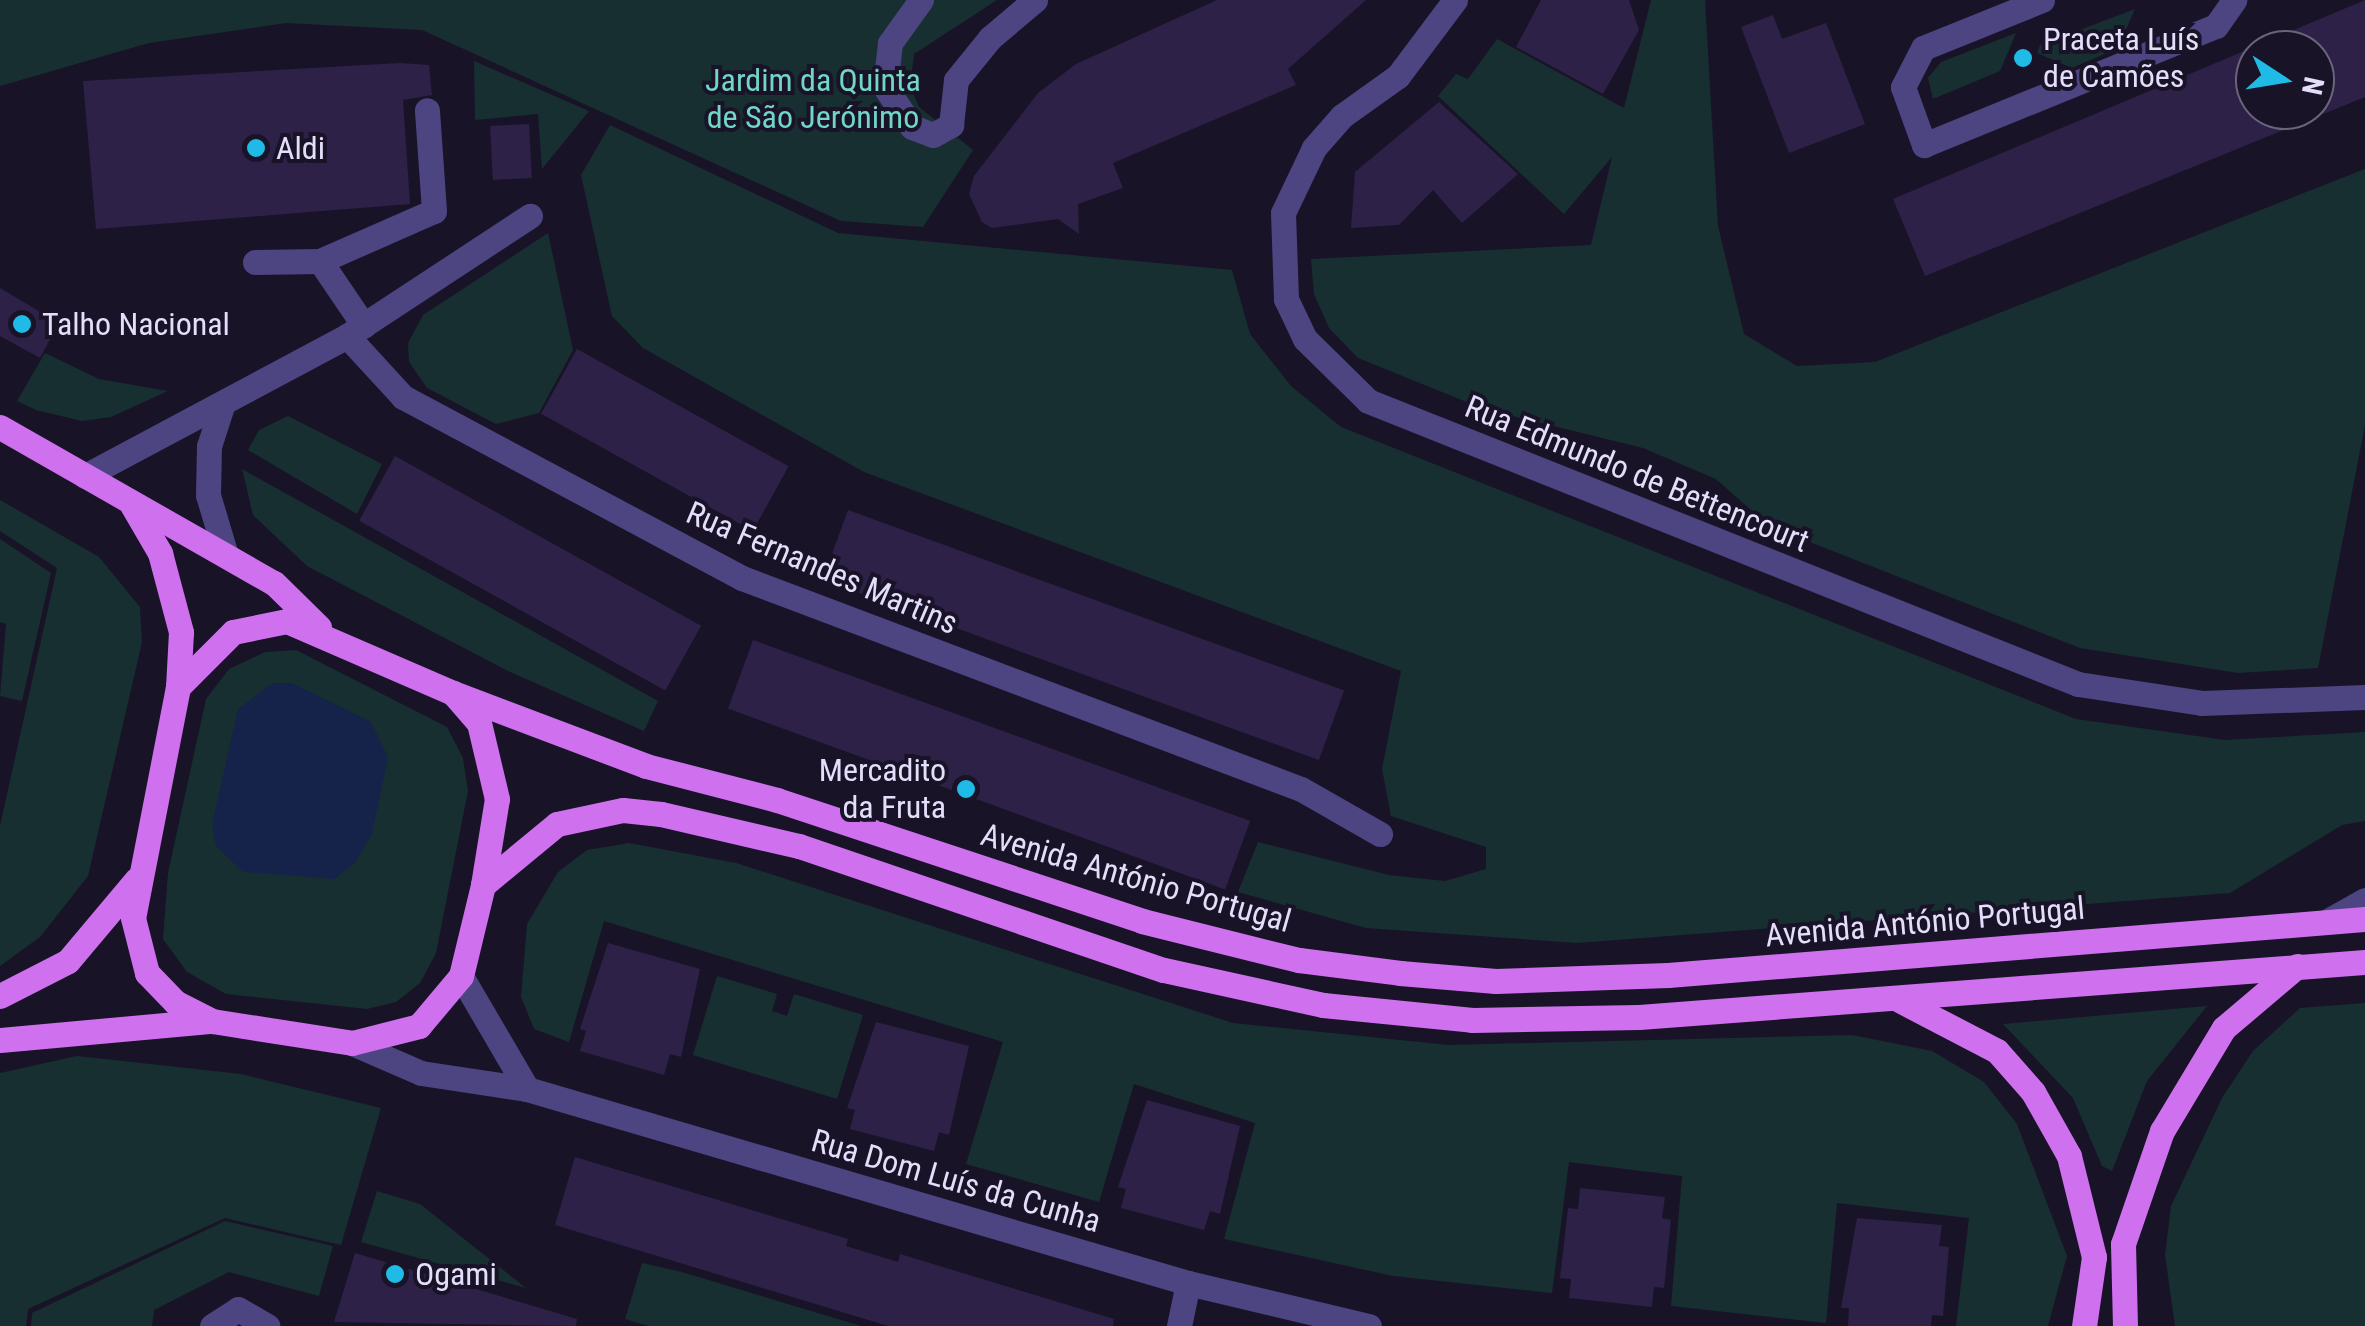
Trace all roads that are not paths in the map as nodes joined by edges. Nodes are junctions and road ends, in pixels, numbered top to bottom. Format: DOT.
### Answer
graph roads {
  1 [pos="921,0"];
  2 [pos="1036,0"];
  3 [pos="1454,0"];
  4 [pos="2042,0"];
  5 [pos="2234,0"];
  6 [pos="427,110"];
  7 [pos="530,216"];
  8 [pos="320,261"];
  9 [pos="255,262"];
  10 [pos="355,331"];
  11 [pos="223,403"];
  12 [pos="0,427"];
  13 [pos="86,476"];
  14 [pos="132,505"];
  15 [pos="225,552"];
  16 [pos="322,631"];
  17 [pos="178,687"];
  18 [pos="453,693"];
  19 [pos="2365,697"];
  20 [pos="1380,834"];
  21 [pos="140,875"];
  22 [pos="482,885"];
  23 [pos="2365,900"];
  24 [pos="2365,919"];
  25 [pos="2326,922"];
  26 [pos="2365,962"];
  27 [pos="2297,966"];
  28 [pos="461,976"];
  29 [pos="0,996"];
  30 [pos="1896,999"];
  31 [pos="212,1021"];
  32 [pos="0,1040"];
  33 [pos="352,1042"];
  34 [pos="527,1089"];
  35 [pos="1188,1284"];
  36 [pos="1333,1323"];
  37 [pos="212,1326"];
  38 [pos="268,1326"];
  39 [pos="1179,1326"];
  40 [pos="1369,1326"];
  41 [pos="2084,1326"];
  42 [pos="2125,1326"];
  1 -- 2 [label="street"];
  3 -- 19 [label="street, Rua Edmundo de Bettencourt"];
  4 -- 5 [label="street"];
  6 -- 8 [label="street"];
  7 -- 10 [label="street"];
  8 -- 9 [label="street"];
  8 -- 10 [label="street, Rua Fernandes Martins"];
  10 -- 11 [label="street"];
  10 -- 20 [label="street, Rua Fernandes Martins"];
  11 -- 13 [label="street"];
  11 -- 15 [label="street"];
  12 -- 13 [label="main road"];
  13 -- 14 [label="main road"];
  14 -- 15 [label="main road"];
  14 -- 17 [label="main road"];
  15 -- 16 [label="main road"];
  16 -- 17 [label="main road"];
  16 -- 18 [label="main road, Avenida António Portugal"];
  17 -- 21 [label="main road"];
  18 -- 22 [label="main road"];
  18 -- 25 [label="main road, Avenida António Portugal"];
  21 -- 29 [label="main road"];
  21 -- 31 [label="main road"];
  22 -- 28 [label="main road"];
  22 -- 30 [label="main road"];
  23 -- 25 [label="street"];
  24 -- 25 [label="main road, Avenida António Portugal"];
  26 -- 27 [label="main road"];
  27 -- 30 [label="main road"];
  27 -- 42 [label="main road"];
  28 -- 33 [label="main road"];
  28 -- 34 [label="street"];
  30 -- 41 [label="main road"];
  31 -- 32 [label="main road"];
  31 -- 33 [label="main road"];
  33 -- 34 [label="street, Rua Dom Luís da Cunha"];
  34 -- 35 [label="street, Rua Dom Luís da Cunha"];
  35 -- 36 [label="street, Rua Dom Luís da Cunha"];
  35 -- 39 [label="street"];
  36 -- 40 [label="street, Rua Dom Luís da Cunha"];
  37 -- 38 [label="street"];
}
